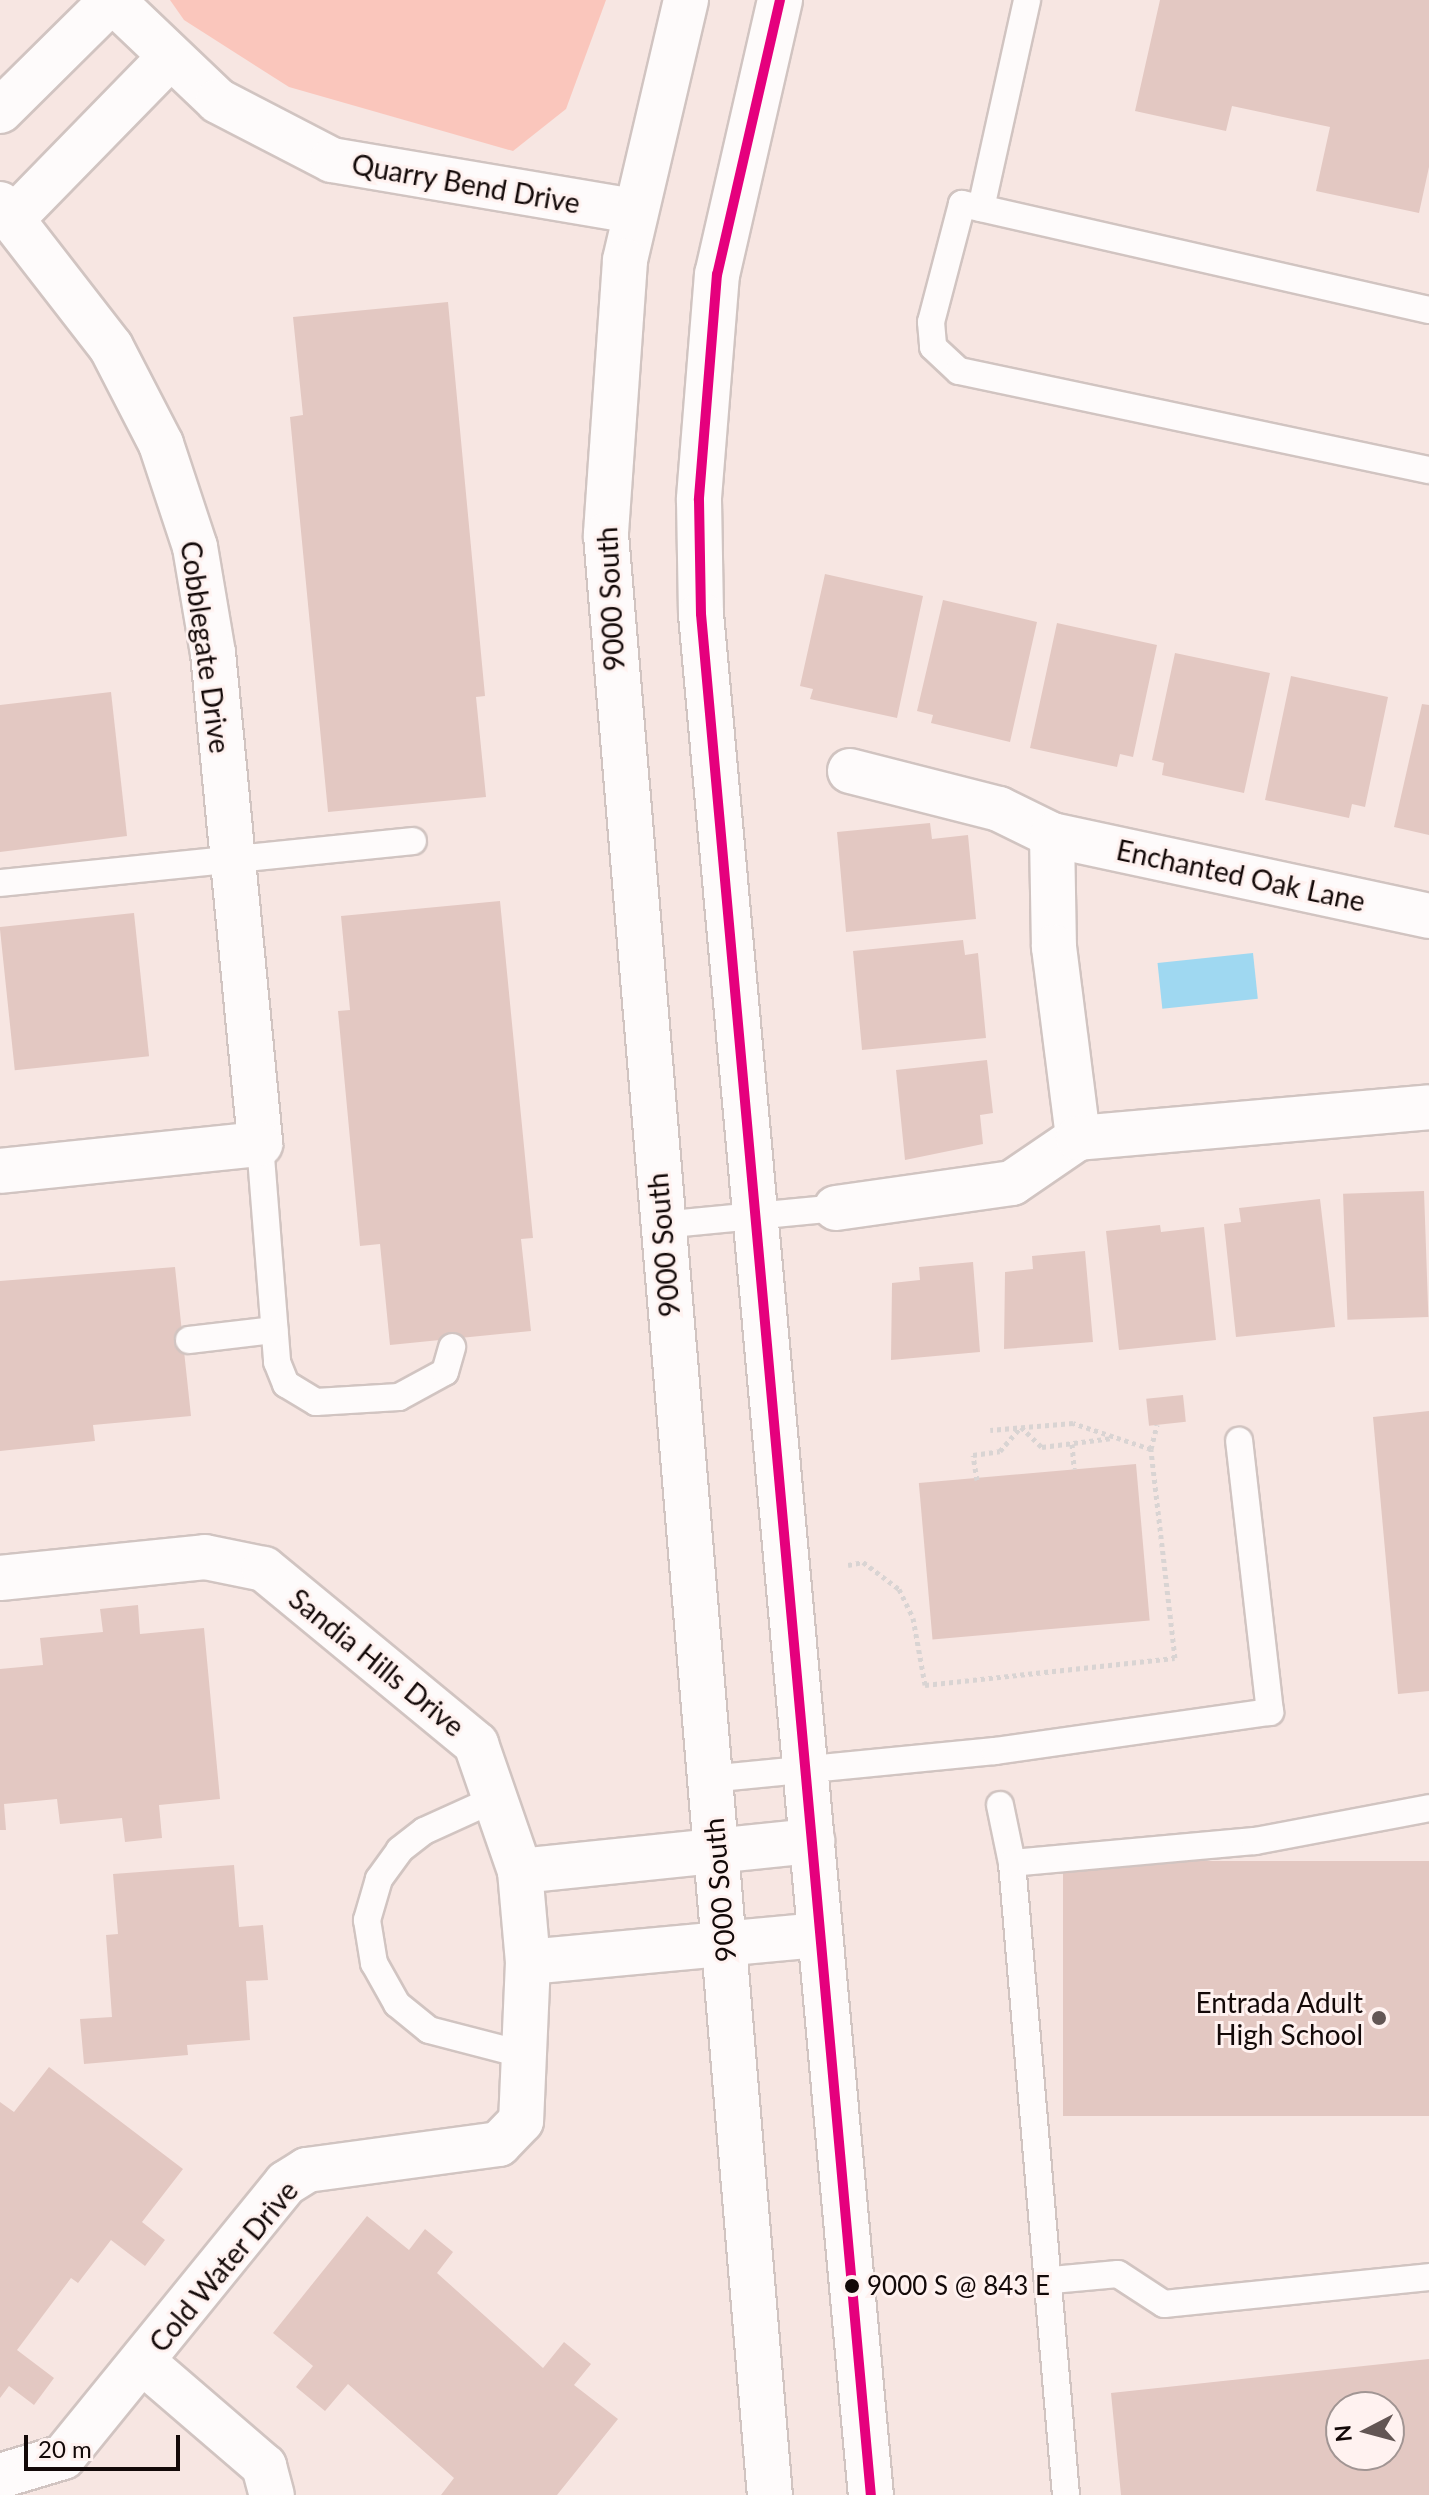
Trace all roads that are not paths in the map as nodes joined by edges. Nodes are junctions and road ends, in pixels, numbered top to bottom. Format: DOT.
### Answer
graph roads {
  1 [pos="112,0"];
  2 [pos="686,0"];
  3 [pos="780,0"];
  4 [pos="1027,0"];
  5 [pos="168,59"];
  6 [pos="0,111"];
  7 [pos="981,208"];
  8 [pos="7,211"];
  9 [pos="634,211"];
  10 [pos="1429,310"];
  11 [pos="1429,470"];
  12 [pos="850,771"];
  13 [pos="1052,835"];
  14 [pos="413,841"];
  15 [pos="233,860"];
  16 [pos="0,883"];
  17 [pos="1429,916"];
  18 [pos="1429,1107"];
  19 [pos="1078,1138"];
  20 [pos="260,1144"];
  21 [pos="0,1171"];
  22 [pos="836,1208"];
  23 [pos="755,1216"];
  24 [pos="661,1225"];
  25 [pos="274,1330"];
  26 [pos="189,1340"];
  27 [pos="452,1347"];
  28 [pos="1239,1441"];
  29 [pos="0,1578"];
  30 [pos="806,1769"];
  31 [pos="709,1779"];
  32 [pos="499,1797"];
  33 [pos="1000,1805"];
  34 [pos="1429,1808"];
  35 [pos="812,1841"];
  36 [pos="715,1851"];
  37 [pos="1012,1863"];
  38 [pos="520,1871"];
  39 [pos="820,1935"];
  40 [pos="723,1945"];
  41 [pos="528,1962"];
  42 [pos="525,2055"];
  43 [pos="1429,2277"];
  44 [pos="1052,2280"];
  45 [pos="143,2362"];
  46 [pos="0,2476"];
  47 [pos="272,2495"];
  48 [pos="770,2495"];
  49 [pos="871,2495"];
  50 [pos="1066,2495"];
  1 -- 5 [label="street, Quarry Bend Drive"];
  1 -- 6 [label="street"];
  2 -- 9 [label="street, 9000 South"];
  3 -- 23 [label="street"];
  4 -- 7 [label="lane"];
  5 -- 8 [label="street"];
  5 -- 9 [label="street, Quarry Bend Drive"];
  7 -- 10 [label="lane"];
  7 -- 11 [label="lane"];
  8 -- 15 [label="street, Cobblegate Drive"];
  9 -- 24 [label="street, 9000 South"];
  12 -- 13 [label="street, Enchanted Oak Lane"];
  13 -- 17 [label="street, Enchanted Oak Lane"];
  13 -- 19 [label="street"];
  14 -- 15 [label="lane"];
  15 -- 16 [label="lane"];
  15 -- 20 [label="street, Cobblegate Drive"];
  18 -- 19 [label="street"];
  19 -- 22 [label="street"];
  20 -- 21 [label="street"];
  20 -- 25 [label="lane"];
  22 -- 23 [label="lane"];
  23 -- 24 [label="lane"];
  23 -- 30 [label="street"];
  24 -- 31 [label="street, 9000 South"];
  25 -- 26 [label="lane"];
  25 -- 27 [label="lane"];
  28 -- 30 [label="lane"];
  29 -- 32 [label="street, Sandia Hills Drive"];
  30 -- 31 [label="lane"];
  30 -- 35 [label="street"];
  31 -- 36 [label="street, 9000 South"];
  32 -- 38 [label="street, Sandia Hills Drive"];
  32 -- 42 [label="lane"];
  33 -- 37 [label="lane"];
  34 -- 37 [label="lane"];
  35 -- 36 [label="street"];
  35 -- 39 [label="street"];
  36 -- 38 [label="street"];
  36 -- 40 [label="street, 9000 South"];
  37 -- 44 [label="lane"];
  38 -- 41 [label="street, Cold Water Drive"];
  39 -- 40 [label="street"];
  39 -- 49 [label="street"];
  40 -- 41 [label="street"];
  40 -- 48 [label="street, 9000 South"];
  41 -- 42 [label="street, Cold Water Drive"];
  42 -- 45 [label="street, Cold Water Drive"];
  43 -- 44 [label="lane"];
  44 -- 50 [label="lane"];
  45 -- 46 [label="street, Cold Water Drive"];
  45 -- 47 [label="street"];
}
